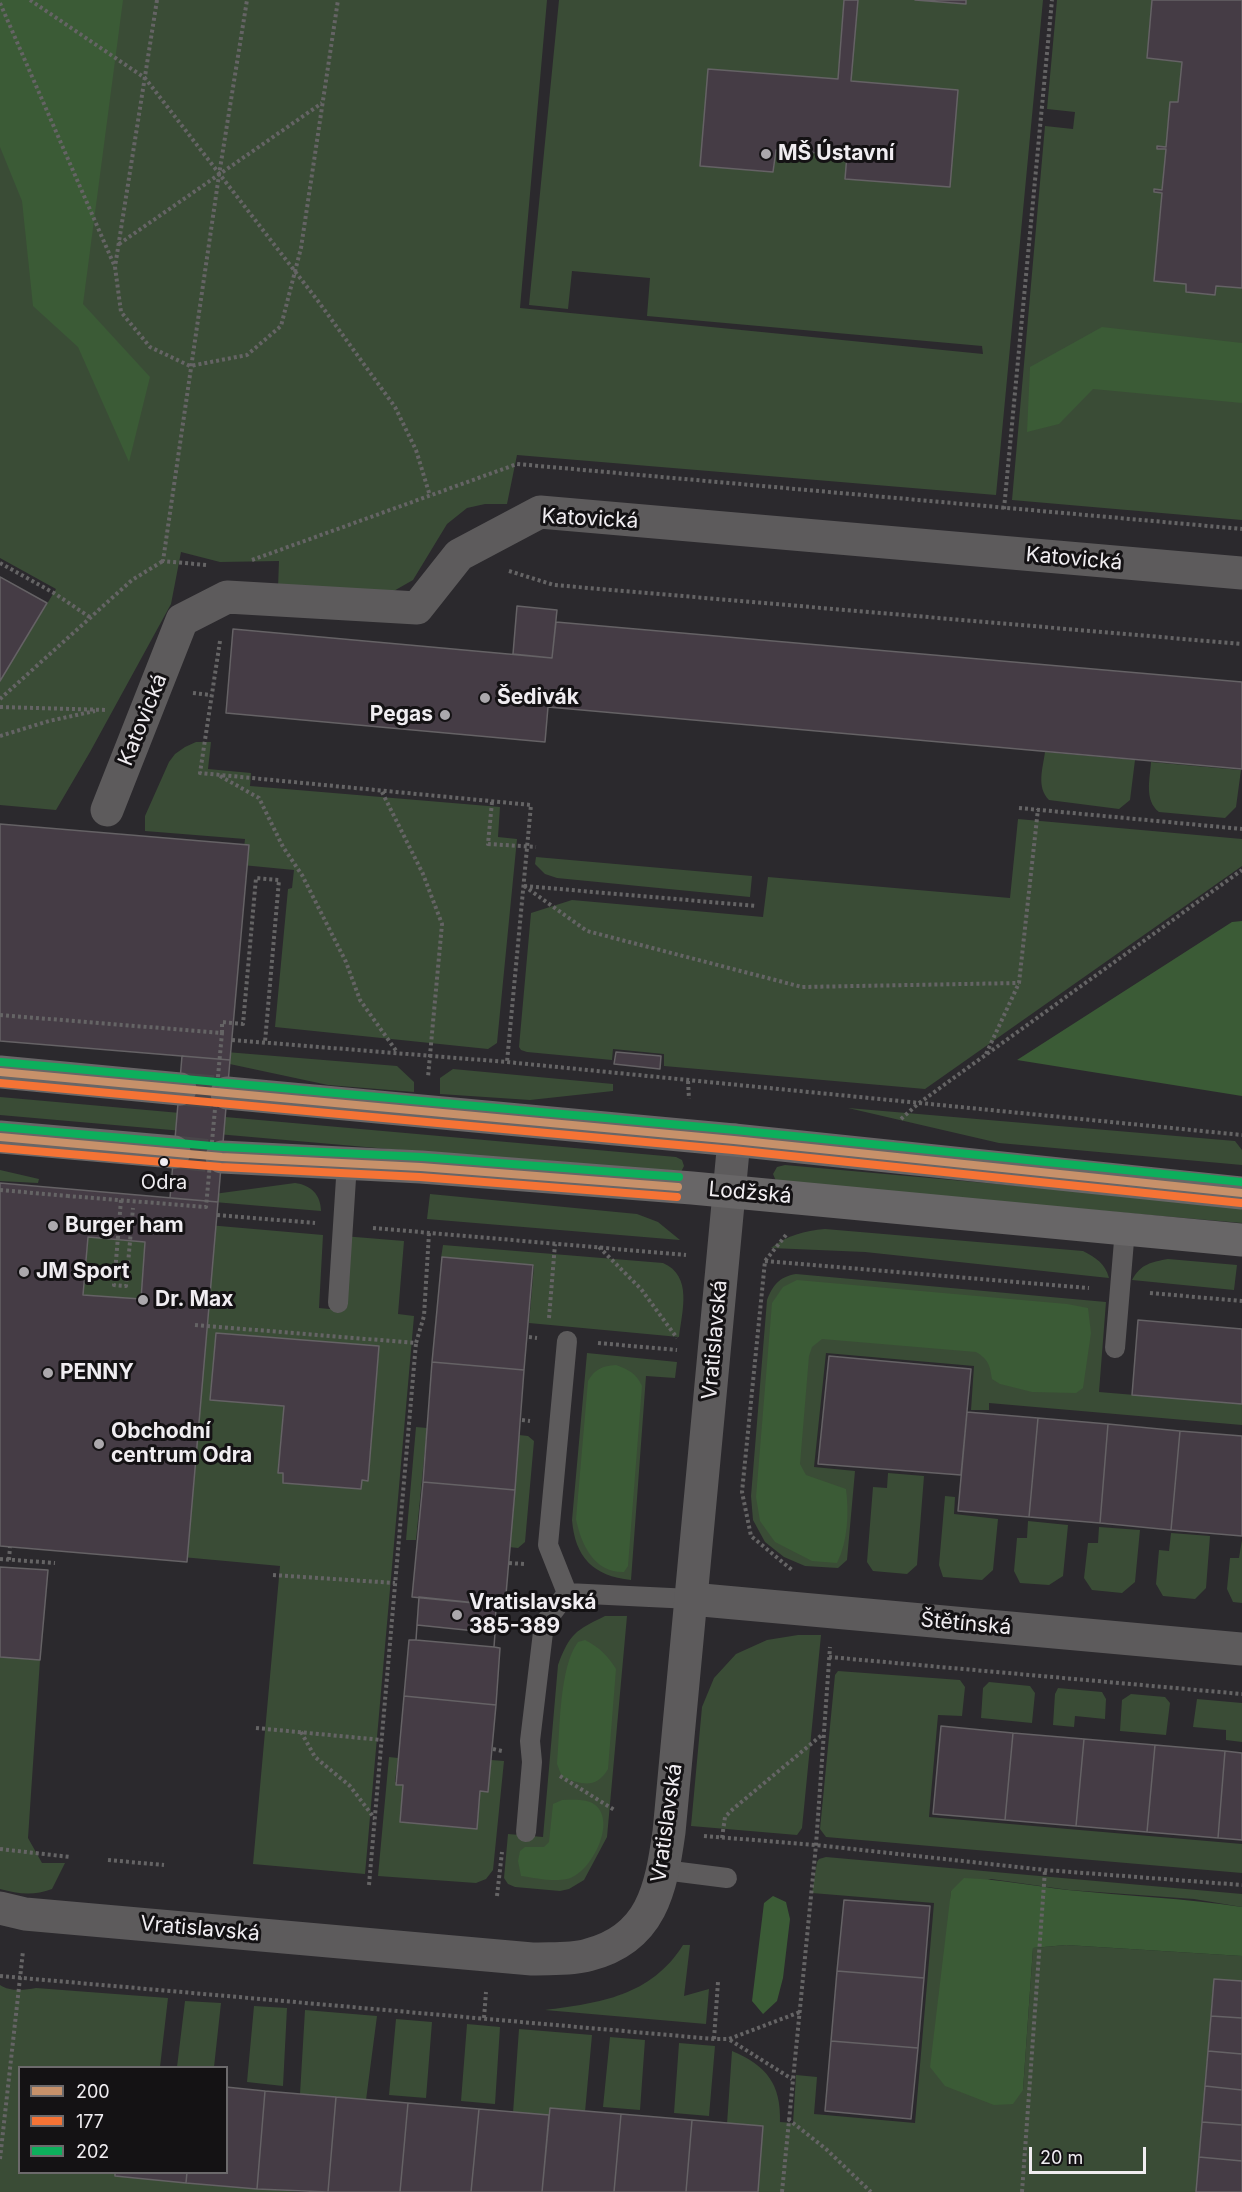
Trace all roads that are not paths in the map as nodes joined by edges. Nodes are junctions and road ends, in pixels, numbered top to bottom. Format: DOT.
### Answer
graph roads {
  1 [pos="1242,573"];
  2 [pos="107,810"];
  3 [pos="0,1072"];
  4 [pos="180,1089"];
  5 [pos="227,1093"];
  6 [pos="0,1137"];
  7 [pos="734,1140"];
  8 [pos="174,1152"];
  9 [pos="222,1156"];
  10 [pos="347,1163"];
  11 [pos="729,1191"];
  12 [pos="1242,1193"];
  13 [pos="1125,1229"];
  14 [pos="1242,1240"];
  15 [pos="338,1303"];
  16 [pos="567,1341"];
  17 [pos="1115,1348"];
  18 [pos="567,1593"];
  19 [pos="691,1599"];
  20 [pos="1242,1649"];
  21 [pos="526,1832"];
  22 [pos="664,1870"];
  23 [pos="727,1878"];
  24 [pos="0,1908"];
  1 -- 2 [label="street, Katovická"];
  3 -- 4 [label="street"];
  5 -- 7 [label="street"];
  6 -- 8 [label="street"];
  7 -- 11 [label="street, Vratislavská"];
  7 -- 12 [label="street"];
  9 -- 10 [label="street, Lodžská"];
  10 -- 11 [label="street, Lodžská"];
  10 -- 15 [label="lane"];
  11 -- 13 [label="street, Lodžská"];
  11 -- 19 [label="street, Vratislavská"];
  13 -- 14 [label="street, Lodžská"];
  13 -- 17 [label="lane"];
  16 -- 18 [label="lane"];
  18 -- 19 [label="lane"];
  18 -- 21 [label="lane"];
  19 -- 20 [label="street, Štětínská"];
  19 -- 22 [label="street, Vratislavská"];
  22 -- 23 [label="lane"];
  22 -- 24 [label="street, Vratislavská"];
}
